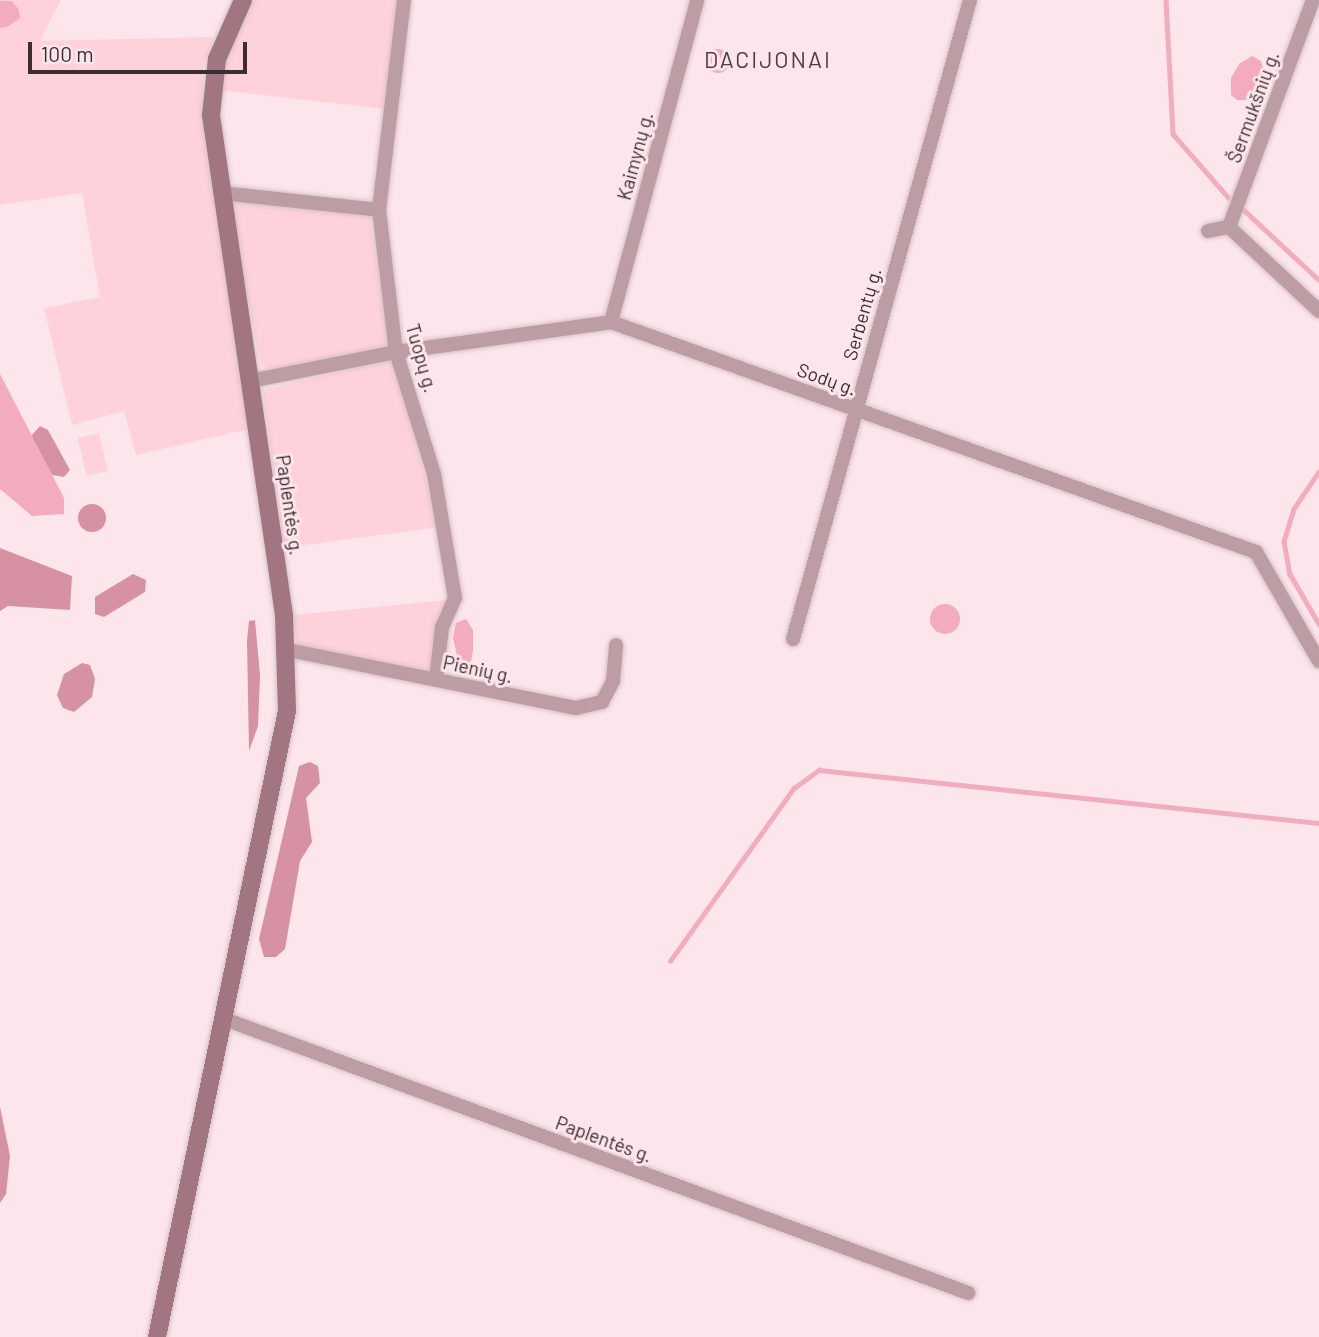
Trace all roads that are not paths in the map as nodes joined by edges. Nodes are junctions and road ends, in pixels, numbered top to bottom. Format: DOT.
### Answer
graph roads {
  1 [pos="243,0"];
  2 [pos="404,0"];
  3 [pos="697,0"];
  4 [pos="970,0"];
  5 [pos="1313,0"];
  6 [pos="221,193"];
  7 [pos="379,210"];
  8 [pos="1229,227"];
  9 [pos="1208,231"];
  10 [pos="1319,311"];
  11 [pos="611,322"];
  12 [pos="396,352"];
  13 [pos="250,381"];
  14 [pos="855,410"];
  15 [pos="793,639"];
  16 [pos="616,645"];
  17 [pos="288,650"];
  18 [pos="1319,662"];
  19 [pos="436,680"];
  20 [pos="227,1020"];
  21 [pos="968,1293"];
  22 [pos="158,1337"];
  1 -- 6 [label="main road, Paplentės g."];
  2 -- 7 [label="street, Tuopų g."];
  3 -- 11 [label="street, Kaimynų g."];
  4 -- 14 [label="street, Serbentų g."];
  5 -- 8 [label="street, Šermukšnių g."];
  6 -- 7 [label="street"];
  6 -- 13 [label="main road, Paplentės g."];
  7 -- 12 [label="street, Tuopų g."];
  8 -- 9 [label="street"];
  8 -- 10 [label="street"];
  11 -- 12 [label="street, Sodų g."];
  11 -- 14 [label="street, Sodų g."];
  12 -- 13 [label="street, Sodų g."];
  12 -- 19 [label="street, Tuopų g."];
  13 -- 17 [label="main road, Paplentės g."];
  14 -- 15 [label="street, Serbentų g."];
  14 -- 18 [label="street, Sodų g."];
  16 -- 19 [label="street, Pienių g."];
  17 -- 19 [label="street, Pienių g."];
  17 -- 20 [label="main road, Paplentės g."];
  20 -- 21 [label="street, Paplentės g."];
  20 -- 22 [label="main road, Paplentės g."];
}
